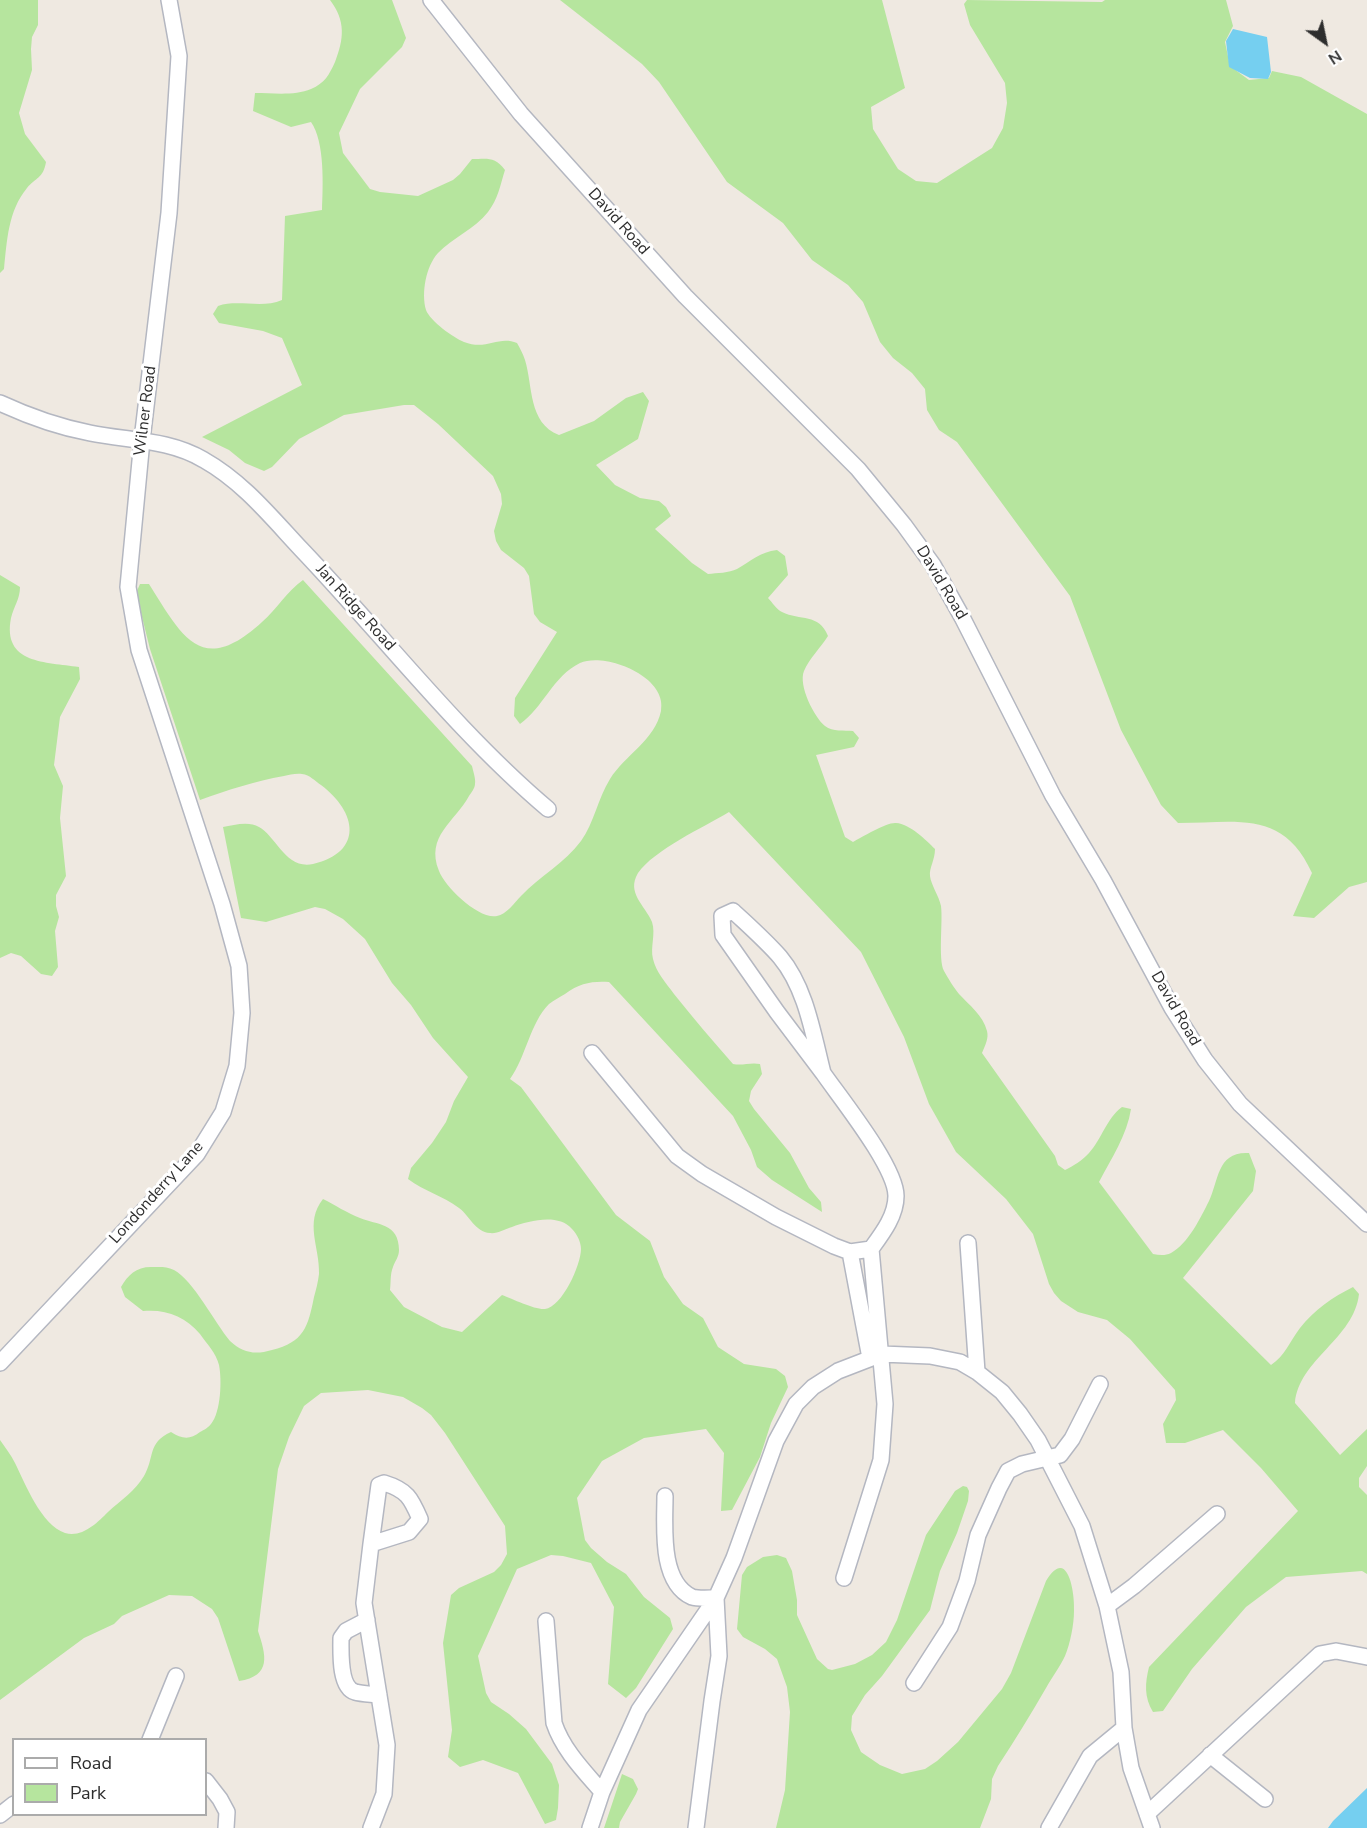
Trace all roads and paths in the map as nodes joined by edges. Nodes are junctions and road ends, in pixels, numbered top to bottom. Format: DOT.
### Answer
graph roads {
  1 [pos="169,0"];
  2 [pos="431,0"];
  3 [pos="0,402"];
  4 [pos="142,440"];
  5 [pos="548,809"];
  6 [pos="192,815"];
  7 [pos="592,1053"];
  8 [pos="823,1073"];
  9 [pos="1367,1224"];
  10 [pos="968,1243"];
  11 [pos="871,1249"];
  12 [pos="850,1252"];
  13 [pos="876,1356"];
  14 [pos="0,1363"];
  15 [pos="977,1372"];
  16 [pos="1100,1384"];
  17 [pos="1048,1460"];
  18 [pos="665,1496"];
  19 [pos="1217,1514"];
  20 [pos="371,1544"];
  21 [pos="844,1578"];
  22 [pos="716,1598"];
  23 [pos="1107,1606"];
  24 [pos="368,1620"];
  25 [pos="546,1621"];
  26 [pos="1367,1657"];
  27 [pos="176,1676"];
  28 [pos="914,1683"];
  29 [pos="379,1695"];
  30 [pos="1124,1728"];
  31 [pos="151,1738"];
  32 [pos="1210,1755"];
  33 [pos="207,1782"];
  34 [pos="602,1792"];
  35 [pos="1265,1799"];
  36 [pos="12,1806"];
  37 [pos="0,1815"];
  38 [pos="1149,1821"];
  39 [pos="226,1828"];
  40 [pos="371,1828"];
  41 [pos="590,1828"];
  42 [pos="696,1828"];
  43 [pos="1049,1828"];
  1 -- 4 [label="street, Wilner Road"];
  2 -- 9 [label="street, David Road"];
  3 -- 4 [label="street, Jan Ridge Road"];
  4 -- 5 [label="street, Jan Ridge Road"];
  4 -- 6 [label="street, Wilner Road"];
  6 -- 14 [label="street, Londonderry Lane"];
  7 -- 12 [label="street"];
  8 -- 8 [label="street"];
  8 -- 11 [label="street"];
  10 -- 15 [label="street"];
  11 -- 12 [label="street"];
  11 -- 13 [label="street"];
  12 -- 13 [label="street"];
  13 -- 15 [label="street"];
  13 -- 21 [label="street"];
  13 -- 22 [label="street"];
  15 -- 17 [label="street"];
  16 -- 17 [label="street"];
  17 -- 23 [label="street"];
  17 -- 28 [label="street"];
  18 -- 22 [label="street"];
  19 -- 23 [label="street"];
  20 -- 24 [label="street"];
  22 -- 34 [label="street"];
  22 -- 42 [label="street"];
  23 -- 30 [label="street"];
  24 -- 29 [label="street"];
  24 -- 29 [label="street"];
  25 -- 34 [label="street"];
  26 -- 32 [label="street"];
  27 -- 31 [label="street"];
  29 -- 40 [label="street"];
  30 -- 38 [label="street"];
  30 -- 43 [label="street"];
  32 -- 35 [label="street"];
  32 -- 38 [label="street"];
  33 -- 39 [label="street"];
  34 -- 41 [label="street"];
  36 -- 37 [label="street"];
}
